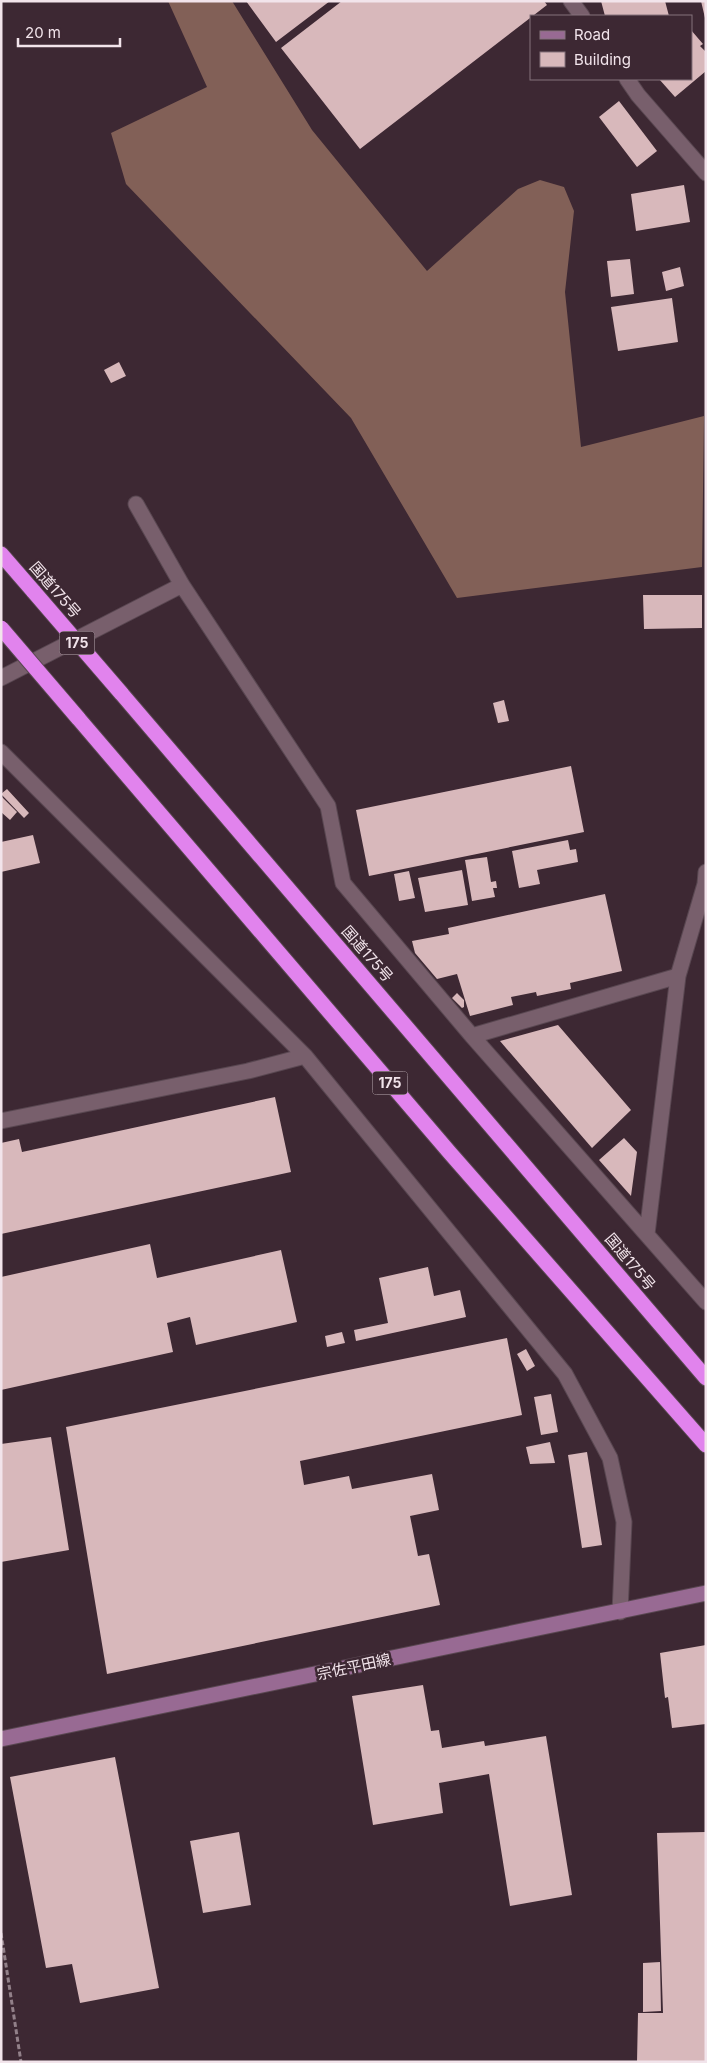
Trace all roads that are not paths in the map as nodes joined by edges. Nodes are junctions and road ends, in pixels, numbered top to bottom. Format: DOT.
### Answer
graph roads {
  1 [pos="571,1"];
  2 [pos="581,15"];
  3 [pos="628,80"];
  4 [pos="706,173"];
  5 [pos="136,504"];
  6 [pos="1,554"];
  7 [pos="182,585"];
  8 [pos="1,628"];
  9 [pos="1,635"];
  10 [pos="37,670"];
  11 [pos="1,678"];
  12 [pos="1,752"];
  13 [pos="705,880"];
  14 [pos="678,976"];
  15 [pos="472,1036"];
  16 [pos="305,1056"];
  17 [pos="1,1121"];
  18 [pos="647,1234"];
  19 [pos="706,1302"];
  20 [pos="706,1378"];
  21 [pos="706,1446"];
  22 [pos="706,1593"];
  23 [pos="620,1612"];
  24 [pos="1,1739"];
  1 -- 2 [label="street"];
  3 -- 4 [label="street"];
  5 -- 7 [label="street"];
  6 -- 20 [label="highway, 国道175号 / 175, bridge"];
  7 -- 11 [label="street"];
  7 -- 15 [label="street"];
  8 -- 10 [label="highway, 175, bridge"];
  9 -- 10 [label="highway, bridge"];
  10 -- 21 [label="highway, 175, bridge"];
  12 -- 16 [label="street"];
  13 -- 14 [label="street"];
  14 -- 15 [label="street"];
  14 -- 18 [label="street"];
  15 -- 18 [label="street"];
  16 -- 17 [label="street"];
  16 -- 23 [label="street"];
  18 -- 19 [label="street"];
  22 -- 23 [label="main road, 宗佐平田線"];
  23 -- 24 [label="main road, 宗佐平田線"];
}
